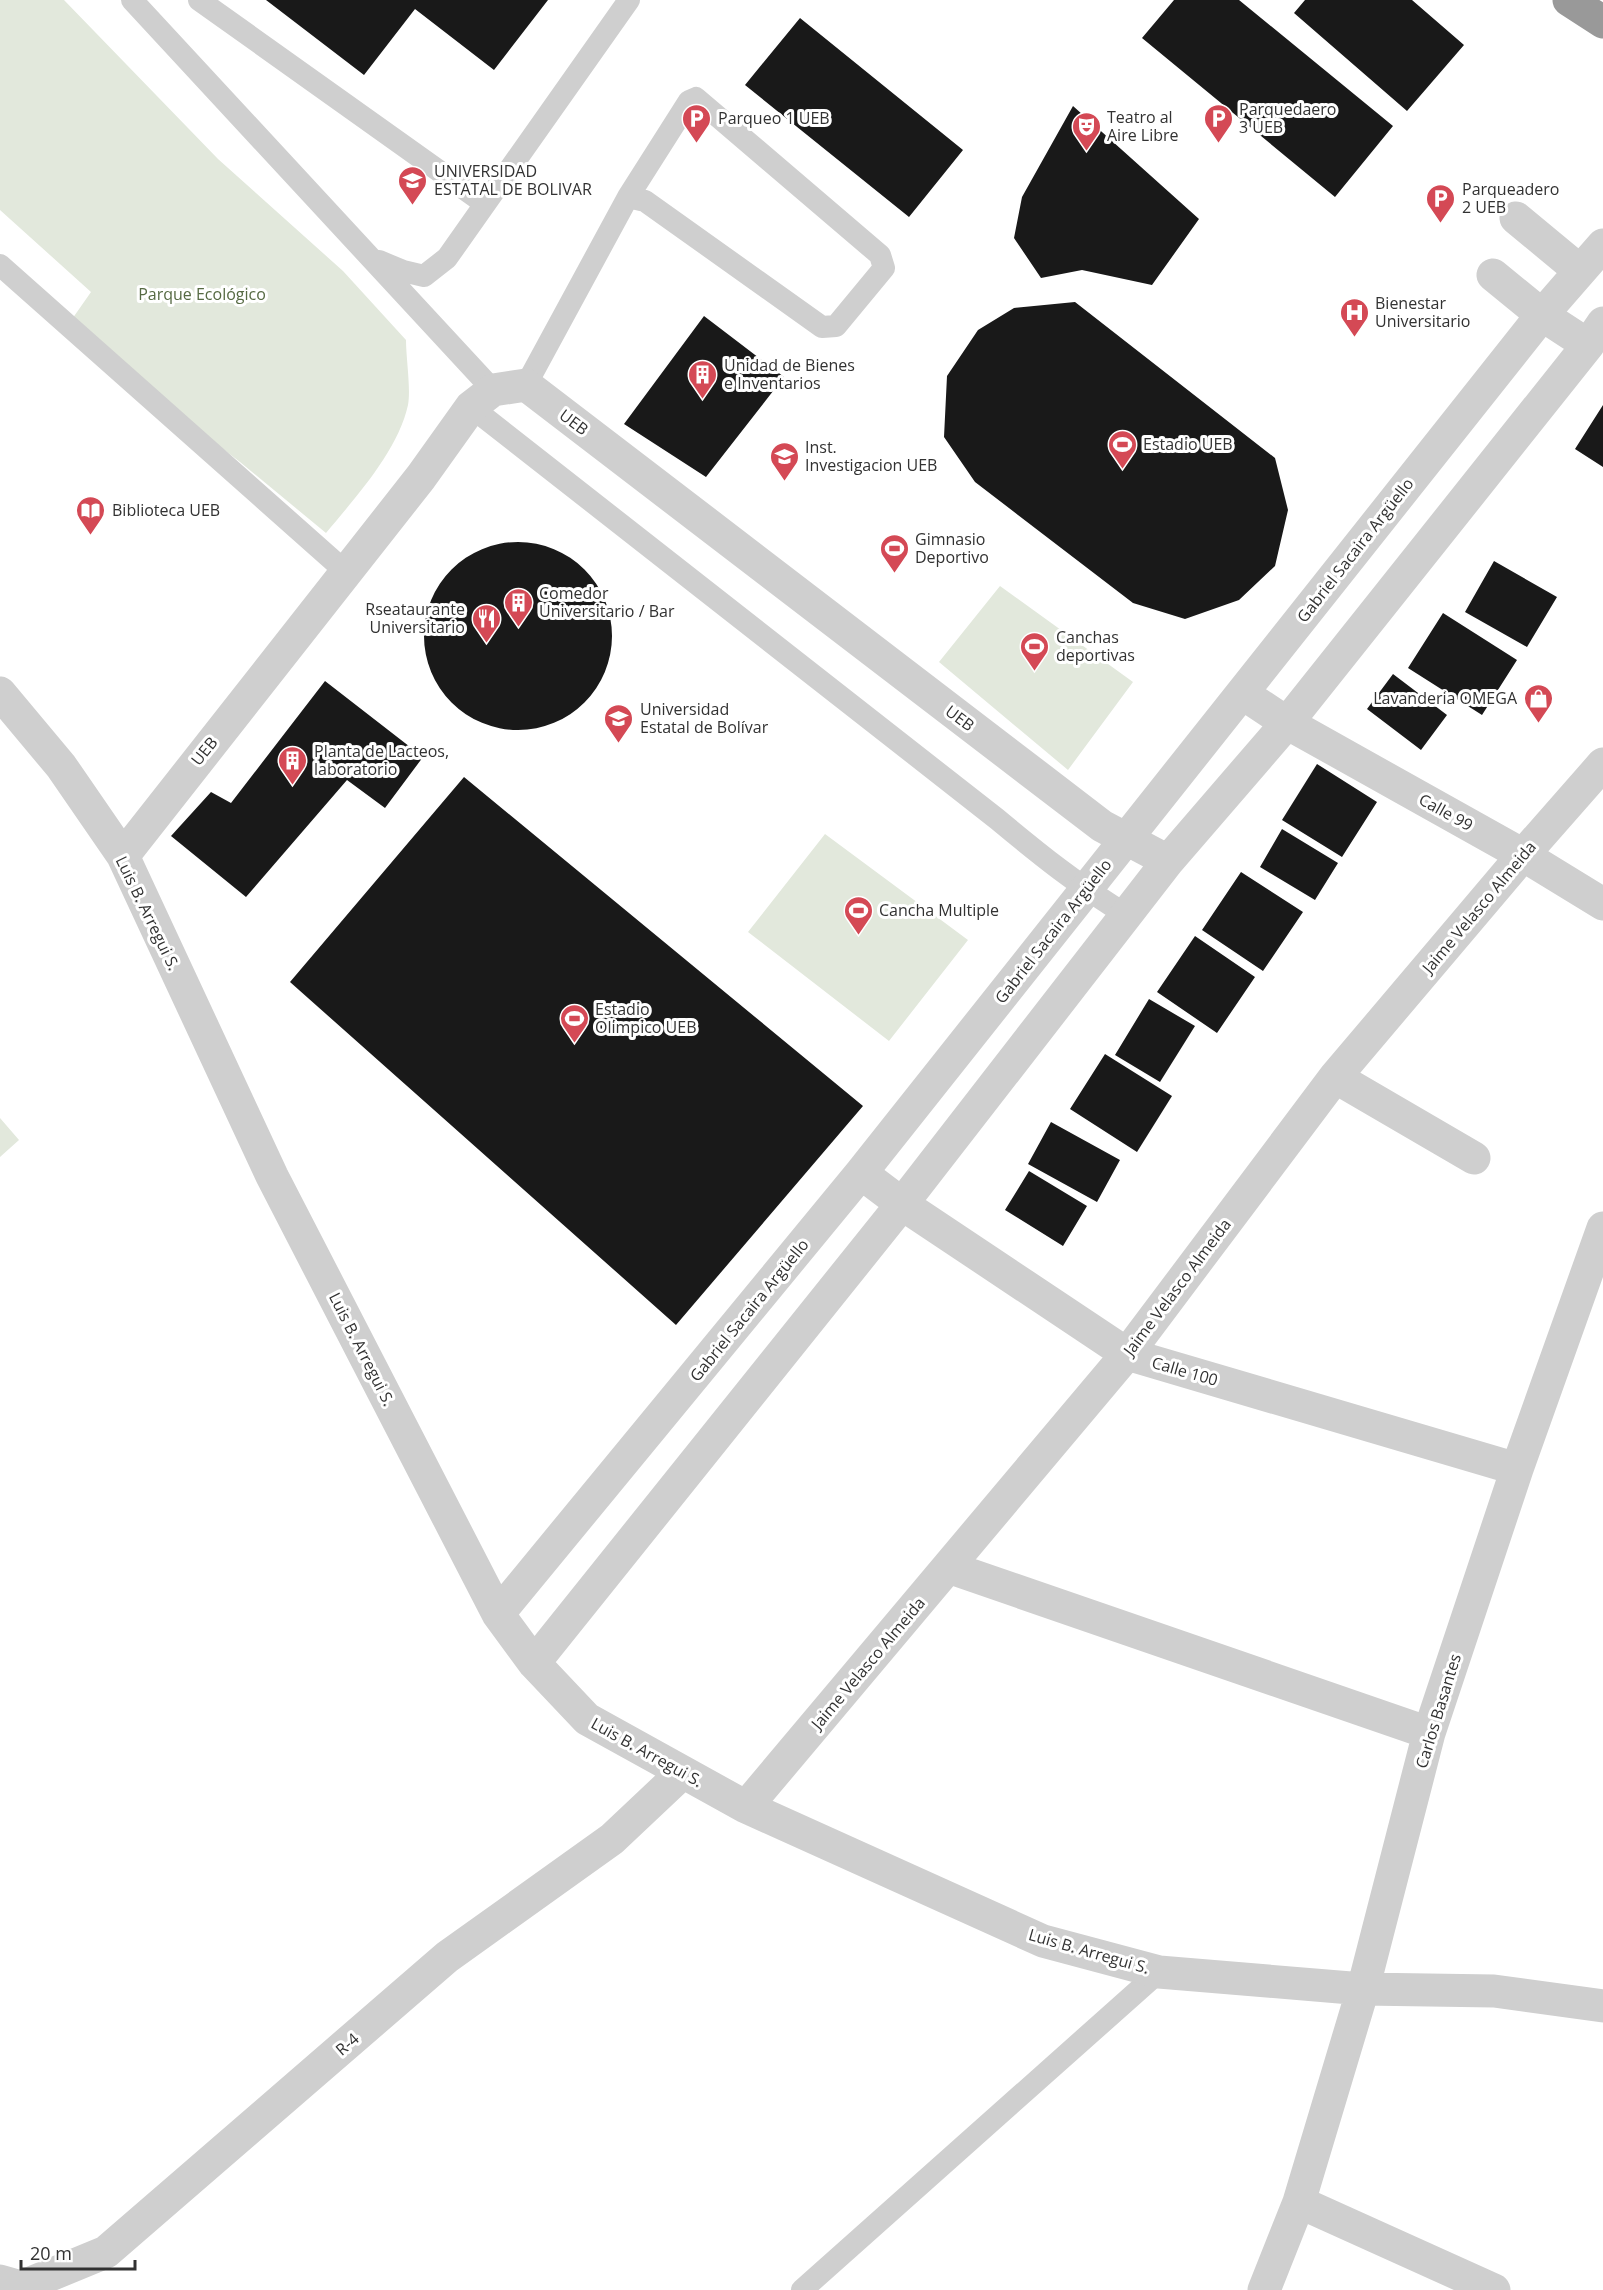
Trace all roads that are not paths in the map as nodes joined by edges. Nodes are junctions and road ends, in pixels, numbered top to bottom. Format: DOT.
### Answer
graph roads {
  1 [pos="132,0"];
  2 [pos="199,0"];
  3 [pos="629,0"];
  4 [pos="1569,0"];
  5 [pos="1603,22"];
  6 [pos="628,197"];
  7 [pos="484,203"];
  8 [pos="1516,218"];
  9 [pos="1603,245"];
  10 [pos="372,258"];
  11 [pos="0,265"];
  12 [pos="1580,271"];
  13 [pos="1492,275"];
  14 [pos="1542,315"];
  15 [pos="1596,334"];
  16 [pos="526,385"];
  17 [pos="482,398"];
  18 [pos="346,572"];
  19 [pos="0,693"];
  20 [pos="1242,693"];
  21 [pos="1287,723"];
  22 [pos="1603,764"];
  23 [pos="1126,838"];
  24 [pos="1523,855"];
  25 [pos="123,856"];
  26 [pos="1168,861"];
  27 [pos="1085,890"];
  28 [pos="1603,904"];
  29 [pos="1127,915"];
  30 [pos="1335,1077"];
  31 [pos="1474,1158"];
  32 [pos="861,1173"];
  33 [pos="903,1204"];
  34 [pos="1603,1228"];
  35 [pos="1127,1354"];
  36 [pos="1517,1469"];
  37 [pos="948,1567"];
  38 [pos="498,1614"];
  39 [pos="534,1663"];
  40 [pos="1429,1733"];
  41 [pos="682,1773"];
  42 [pos="746,1807"];
  43 [pos="1159,1972"];
  44 [pos="1363,1989"];
  45 [pos="1603,2006"];
  46 [pos="1299,2202"];
  47 [pos="0,2282"];
  48 [pos="802,2290"];
  49 [pos="1264,2290"];
  50 [pos="1494,2290"];
  1 -- 10 [label="lane"];
  2 -- 7 [label="lane"];
  3 -- 7 [label="lane"];
  4 -- 5 [label="highway"];
  6 -- 6 [label="lane"];
  6 -- 16 [label="lane"];
  7 -- 10 [label="lane"];
  8 -- 12 [label="street"];
  9 -- 12 [label="street, Gabriel Sacaira Argüello"];
  10 -- 17 [label="lane"];
  11 -- 18 [label="lane"];
  12 -- 14 [label="street, Gabriel Sacaira Argüello"];
  13 -- 14 [label="street"];
  14 -- 15 [label="street"];
  14 -- 20 [label="street, Gabriel Sacaira Argüello"];
  15 -- 21 [label="street"];
  16 -- 17 [label="street"];
  16 -- 23 [label="street, UEB"];
  17 -- 18 [label="street, UEB"];
  17 -- 27 [label="lane"];
  18 -- 25 [label="street, UEB"];
  19 -- 25 [label="street, Luis B. Arregui S."];
  20 -- 21 [label="street, Calle 99"];
  20 -- 23 [label="street, Gabriel Sacaira Argüello"];
  21 -- 24 [label="street, Calle 99"];
  21 -- 26 [label="street"];
  22 -- 24 [label="street, Jaime Velasco Almeida"];
  23 -- 26 [label="street, UEB"];
  23 -- 27 [label="street, Gabriel Sacaira Argüello"];
  24 -- 28 [label="street, Calle 99"];
  24 -- 30 [label="street, Jaime Velasco Almeida"];
  25 -- 38 [label="street, Luis B. Arregui S."];
  26 -- 29 [label="street"];
  27 -- 29 [label="lane"];
  27 -- 32 [label="street, Gabriel Sacaira Argüello"];
  29 -- 33 [label="street"];
  30 -- 31 [label="street"];
  30 -- 35 [label="street, Jaime Velasco Almeida"];
  32 -- 33 [label="street, Calle 100"];
  32 -- 38 [label="street, Gabriel Sacaira Argüello"];
  33 -- 35 [label="street, Calle 100"];
  33 -- 39 [label="street"];
  34 -- 36 [label="street, Carlos Basantes"];
  35 -- 36 [label="street, Calle 100"];
  35 -- 37 [label="street, Jaime Velasco Almeida"];
  36 -- 40 [label="street, Carlos Basantes"];
  37 -- 40 [label="street"];
  37 -- 42 [label="street, Jaime Velasco Almeida"];
  38 -- 39 [label="street, Luis B. Arregui S."];
  39 -- 41 [label="street, Luis B. Arregui S."];
  40 -- 44 [label="street, Carlos Basantes"];
  41 -- 42 [label="street, Luis B. Arregui S."];
  41 -- 47 [label="street, R-4"];
  42 -- 43 [label="street, Luis B. Arregui S."];
  43 -- 44 [label="street, Luis B. Arregui S."];
  43 -- 48 [label="lane"];
  44 -- 45 [label="street, Luis B. Arregui S."];
  44 -- 46 [label="street, Carlos Basantes"];
  46 -- 49 [label="street, Carlos Basantes"];
  46 -- 50 [label="street"];
}
